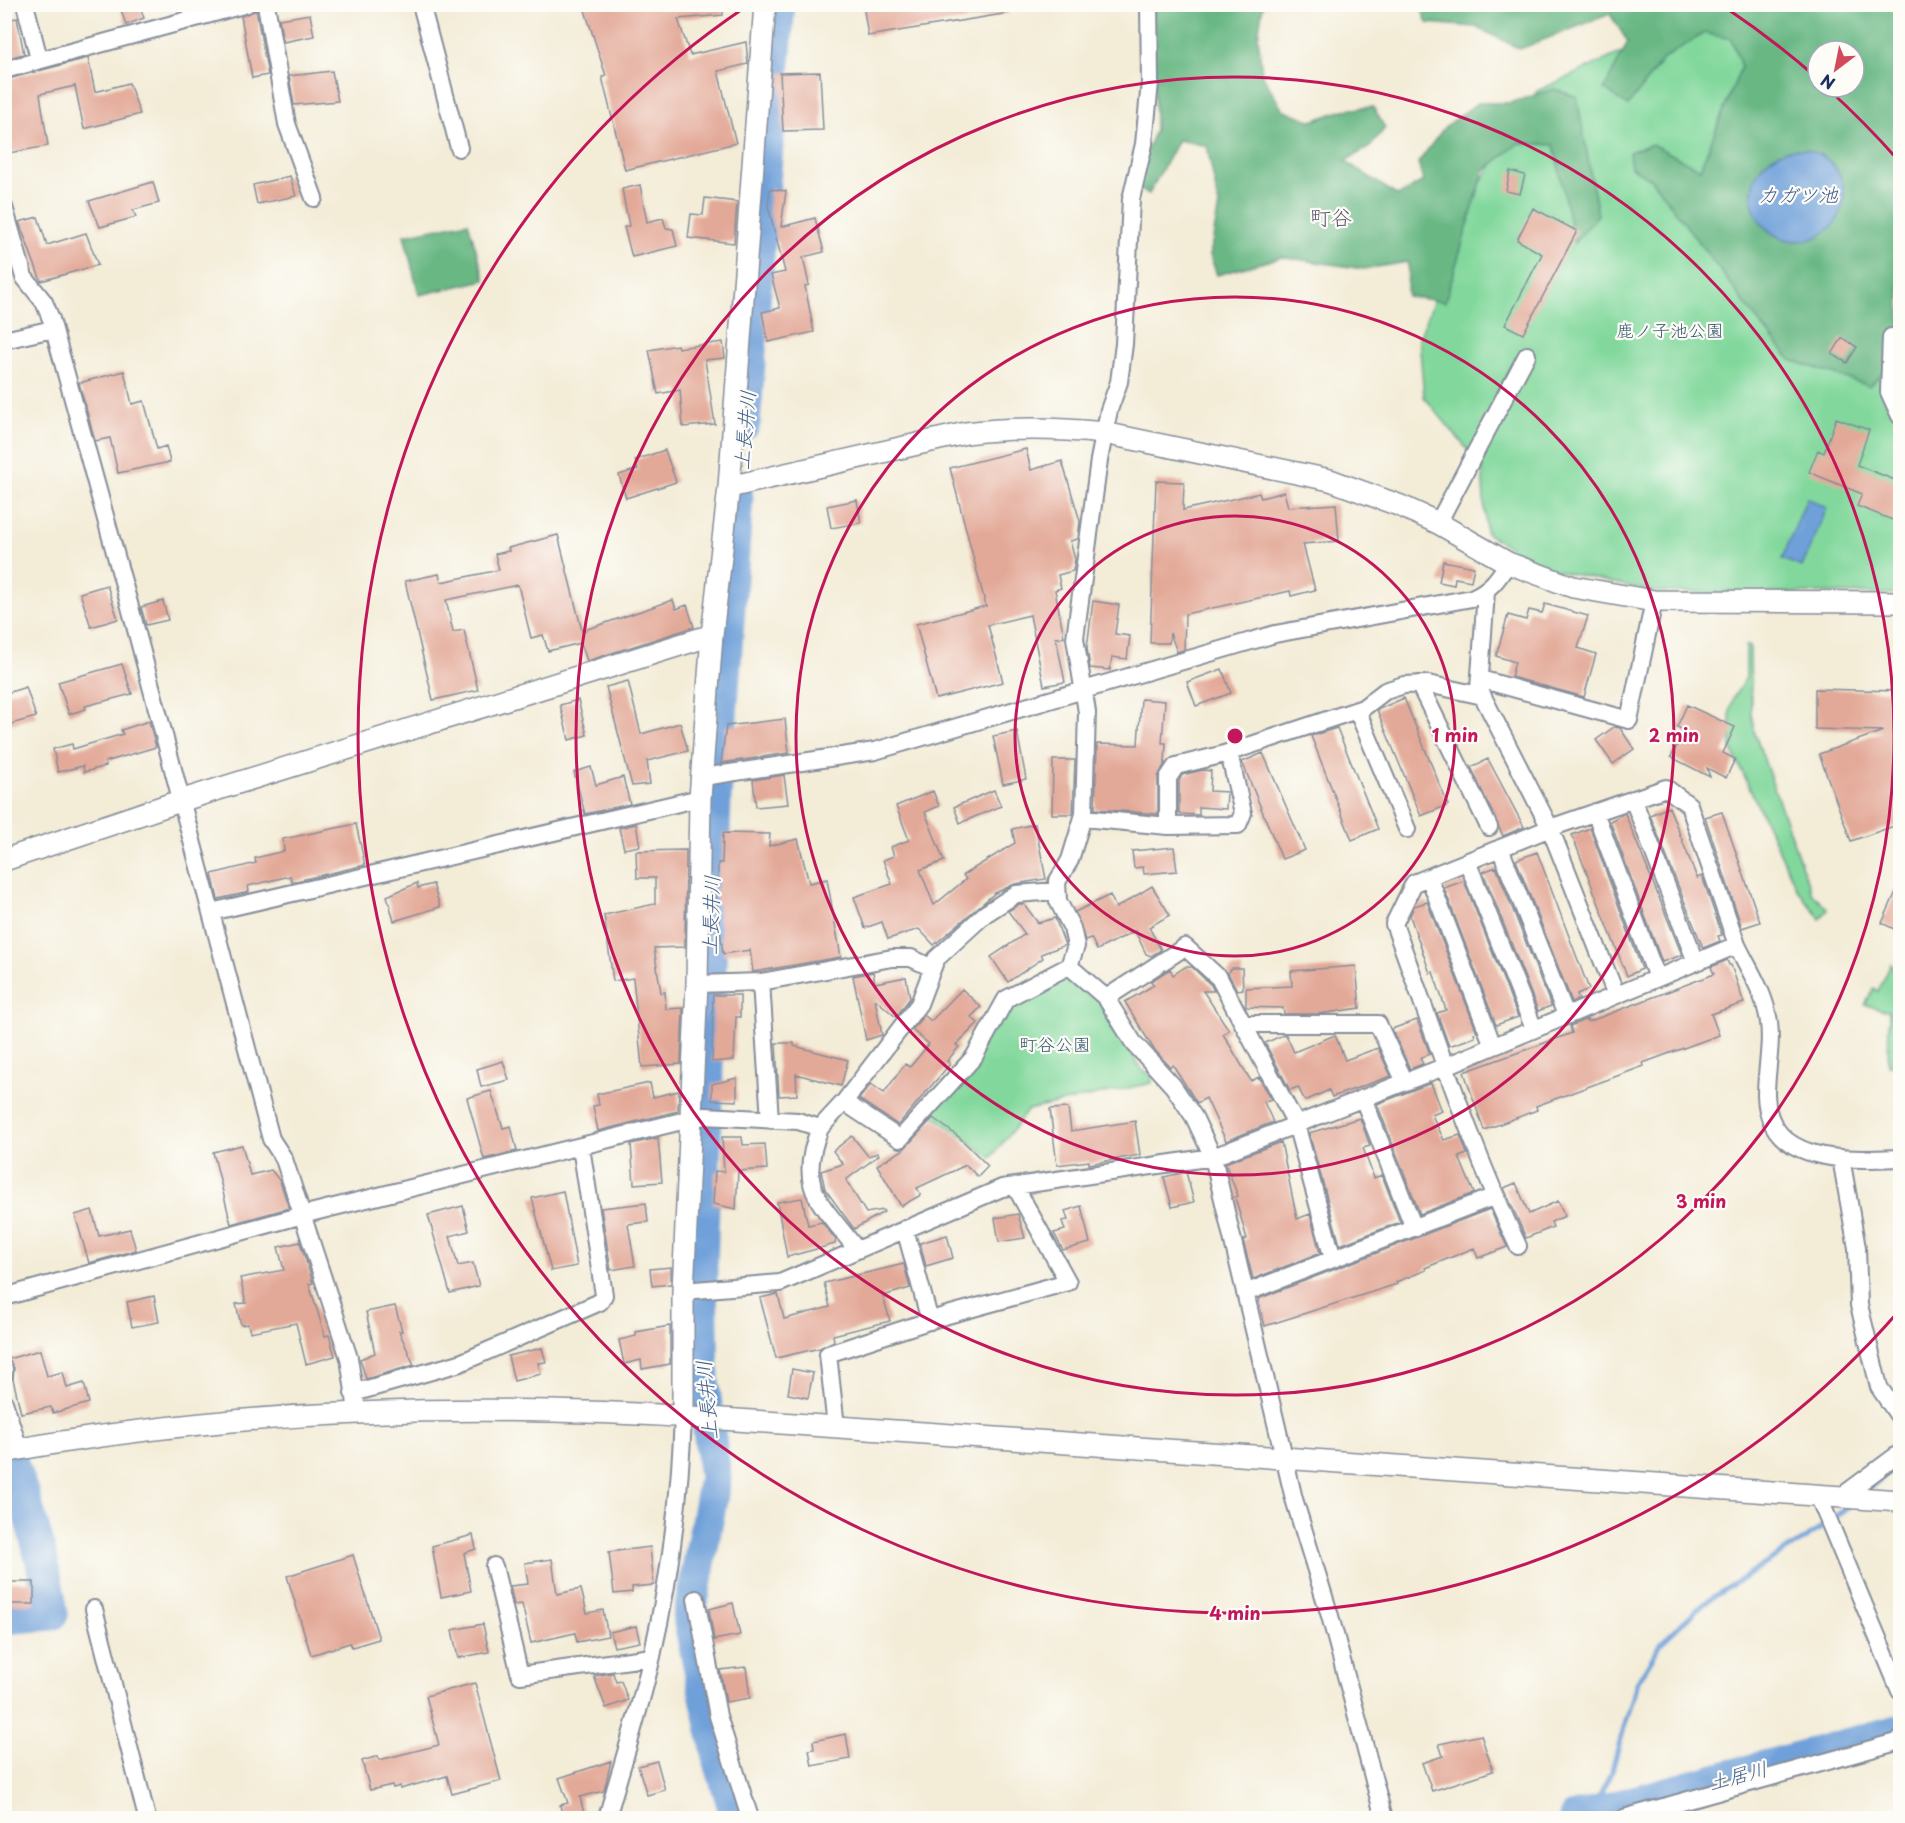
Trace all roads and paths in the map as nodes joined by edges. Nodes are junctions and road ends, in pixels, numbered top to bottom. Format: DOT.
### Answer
graph roads {
  1 [pos="25,4"];
  2 [pos="247,4"];
  3 [pos="266,4"];
  4 [pos="421,4"];
  5 [pos="765,4"];
  6 [pos="1149,4"];
  7 [pos="39,60"];
  8 [pos="4,70"];
  9 [pos="459,148"];
  10 [pos="314,198"];
  11 [pos="4,207"];
  12 [pos="53,328"];
  13 [pos="1891,337"];
  14 [pos="4,340"];
  15 [pos="1527,355"];
  16 [pos="1900,416"];
  17 [pos="1104,434"];
  18 [pos="729,487"];
  19 [pos="1438,523"];
  20 [pos="1508,563"];
  21 [pos="1486,592"];
  22 [pos="1654,601"];
  23 [pos="1900,602"];
  24 [pos="712,635"];
  25 [pos="1419,684"];
  26 [pos="1481,688"];
  27 [pos="1084,689"];
  28 [pos="1357,710"];
  29 [pos="1229,753"];
  30 [pos="703,777"];
  31 [pos="700,798"];
  32 [pos="1633,799"];
  33 [pos="180,801"];
  34 [pos="1595,812"];
  35 [pos="1083,818"];
  36 [pos="1168,826"];
  37 [pos="1489,827"];
  38 [pos="1550,828"];
  39 [pos="1407,829"];
  40 [pos="1500,848"];
  41 [pos="4,860"];
  42 [pos="1467,861"];
  43 [pos="1429,877"];
  44 [pos="1057,891"];
  45 [pos="211,912"];
  46 [pos="1737,945"];
  47 [pos="1696,962"];
  48 [pos="1069,966"];
  49 [pos="932,968"];
  50 [pos="1657,978"];
  51 [pos="761,982"];
  52 [pos="697,984"];
  53 [pos="1616,995"];
  54 [pos="1106,998"];
  55 [pos="1566,1016"];
  56 [pos="1243,1024"];
  57 [pos="1533,1029"];
  58 [pos="1493,1046"];
  59 [pos="1446,1066"];
  60 [pos="1405,1082"];
  61 [pos="1363,1098"];
  62 [pos="844,1102"];
  63 [pos="690,1119"];
  64 [pos="770,1120"];
  65 [pos="1296,1124"];
  66 [pos="820,1128"];
  67 [pos="581,1147"];
  68 [pos="1213,1157"];
  69 [pos="1841,1158"];
  70 [pos="1900,1158"];
  71 [pos="1015,1186"];
  72 [pos="1495,1196"];
  73 [pos="303,1215"];
  74 [pos="1414,1227"];
  75 [pos="906,1229"];
  76 [pos="1518,1246"];
  77 [pos="857,1250"];
  78 [pos="1333,1259"];
  79 [pos="683,1291"];
  80 [pos="1245,1293"];
  81 [pos="4,1296"];
  82 [pos="930,1321"];
  83 [pos="4,1369"];
  84 [pos="4,1374"];
  85 [pos="4,1402"];
  86 [pos="355,1402"];
  87 [pos="682,1416"];
  88 [pos="1900,1418"];
  89 [pos="836,1427"];
  90 [pos="12,1451"];
  91 [pos="1900,1453"];
  92 [pos="1284,1457"];
  93 [pos="1818,1494"];
  94 [pos="1842,1496"];
  95 [pos="1900,1501"];
  96 [pos="494,1566"];
  97 [pos="696,1599"];
  98 [pos="94,1609"];
  99 [pos="652,1657"];
  100 [pos="1900,1691"];
  101 [pos="1900,1742"];
  102 [pos="1684,1811"];
  103 [pos="147,1818"];
  104 [pos="607,1818"];
  105 [pos="750,1818"];
  106 [pos="1384,1818"];
  107 [pos="1624,1818"];
  1 -- 7 [label="street"];
  2 -- 7 [label="street"];
  3 -- 10 [label="street"];
  4 -- 9 [label="street"];
  5 -- 18 [label="street"];
  6 -- 17 [label="street"];
  7 -- 8 [label="street"];
  11 -- 12 [label="street"];
  12 -- 14 [label="street"];
  12 -- 33 [label="street"];
  13 -- 16 [label="street"];
  15 -- 19 [label="street"];
  17 -- 18 [label="street"];
  17 -- 19 [label="street"];
  17 -- 27 [label="street"];
  18 -- 24 [label="street"];
  19 -- 20 [label="street"];
  20 -- 21 [label="street"];
  20 -- 22 [label="street"];
  21 -- 26 [label="street"];
  21 -- 27 [label="street"];
  22 -- 23 [label="street"];
  22 -- 26 [label="street"];
  24 -- 30 [label="street"];
  24 -- 33 [label="street"];
  25 -- 26 [label="street"];
  25 -- 28 [label="street"];
  25 -- 37 [label="street"];
  26 -- 38 [label="street"];
  27 -- 30 [label="street"];
  27 -- 35 [label="street"];
  28 -- 29 [label="street"];
  28 -- 39 [label="street"];
  29 -- 36 [label="street"];
  29 -- 36 [label="street"];
  30 -- 31 [label="street"];
  31 -- 45 [label="street"];
  31 -- 52 [label="street"];
  32 -- 34 [label="street"];
  32 -- 46 [label="street"];
  32 -- 47 [label="street"];
  33 -- 41 [label="street"];
  33 -- 45 [label="street"];
  34 -- 38 [label="street"];
  34 -- 50 [label="street"];
  35 -- 36 [label="street"];
  35 -- 44 [label="street"];
  38 -- 40 [label="street"];
  38 -- 53 [label="street"];
  40 -- 42 [label="street"];
  40 -- 55 [label="street"];
  42 -- 43 [label="street"];
  42 -- 57 [label="street"];
  43 -- 58 [label="street"];
  43 -- 59 [label="street"];
  44 -- 48 [label="street"];
  44 -- 49 [label="street"];
  45 -- 73 [label="street"];
  46 -- 47 [label="street"];
  46 -- 69 [label="street"];
  47 -- 50 [label="street"];
  48 -- 54 [label="street"];
  48 -- 62 [label="street"];
  49 -- 51 [label="street"];
  49 -- 62 [label="street"];
  50 -- 53 [label="street"];
  51 -- 52 [label="street"];
  51 -- 64 [label="street"];
  52 -- 63 [label="street"];
  53 -- 55 [label="street"];
  54 -- 56 [label="street"];
  54 -- 68 [label="street"];
  55 -- 57 [label="street"];
  56 -- 60 [label="street"];
  56 -- 65 [label="street"];
  57 -- 58 [label="street"];
  58 -- 59 [label="street"];
  59 -- 60 [label="street"];
  59 -- 72 [label="street"];
  60 -- 61 [label="street"];
  61 -- 65 [label="street"];
  61 -- 74 [label="street"];
  62 -- 66 [label="street"];
  63 -- 64 [label="street"];
  63 -- 67 [label="street"];
  63 -- 79 [label="street"];
  64 -- 66 [label="street"];
  65 -- 68 [label="street"];
  65 -- 78 [label="street"];
  66 -- 77 [label="street"];
  67 -- 73 [label="street"];
  67 -- 86 [label="street"];
  68 -- 71 [label="street"];
  68 -- 80 [label="street"];
  69 -- 70 [label="street"];
  69 -- 88 [label="street"];
  71 -- 75 [label="street"];
  71 -- 82 [label="street"];
  72 -- 74 [label="street"];
  72 -- 76 [label="street"];
  73 -- 81 [label="street"];
  73 -- 86 [label="street"];
  74 -- 78 [label="street"];
  75 -- 77 [label="street"];
  75 -- 82 [label="street"];
  77 -- 79 [label="street"];
  78 -- 80 [label="street"];
  79 -- 87 [label="street"];
  80 -- 92 [label="street"];
  82 -- 89 [label="street"];
  83 -- 84 [label="street"];
  85 -- 90 [label="street"];
  86 -- 87 [label="street"];
  86 -- 90 [label="street"];
  87 -- 89 [label="street"];
  87 -- 99 [label="street"];
  89 -- 92 [label="street"];
  91 -- 94 [label="street"];
  92 -- 93 [label="street"];
  92 -- 106 [label="street"];
  93 -- 94 [label="street"];
  93 -- 100 [label="street"];
  94 -- 95 [label="street"];
  96 -- 99 [label="street"];
  97 -- 105 [label="street"];
  98 -- 103 [label="street"];
  99 -- 104 [label="street"];
  101 -- 102 [label="street"];
  102 -- 107 [label="street"];
}
